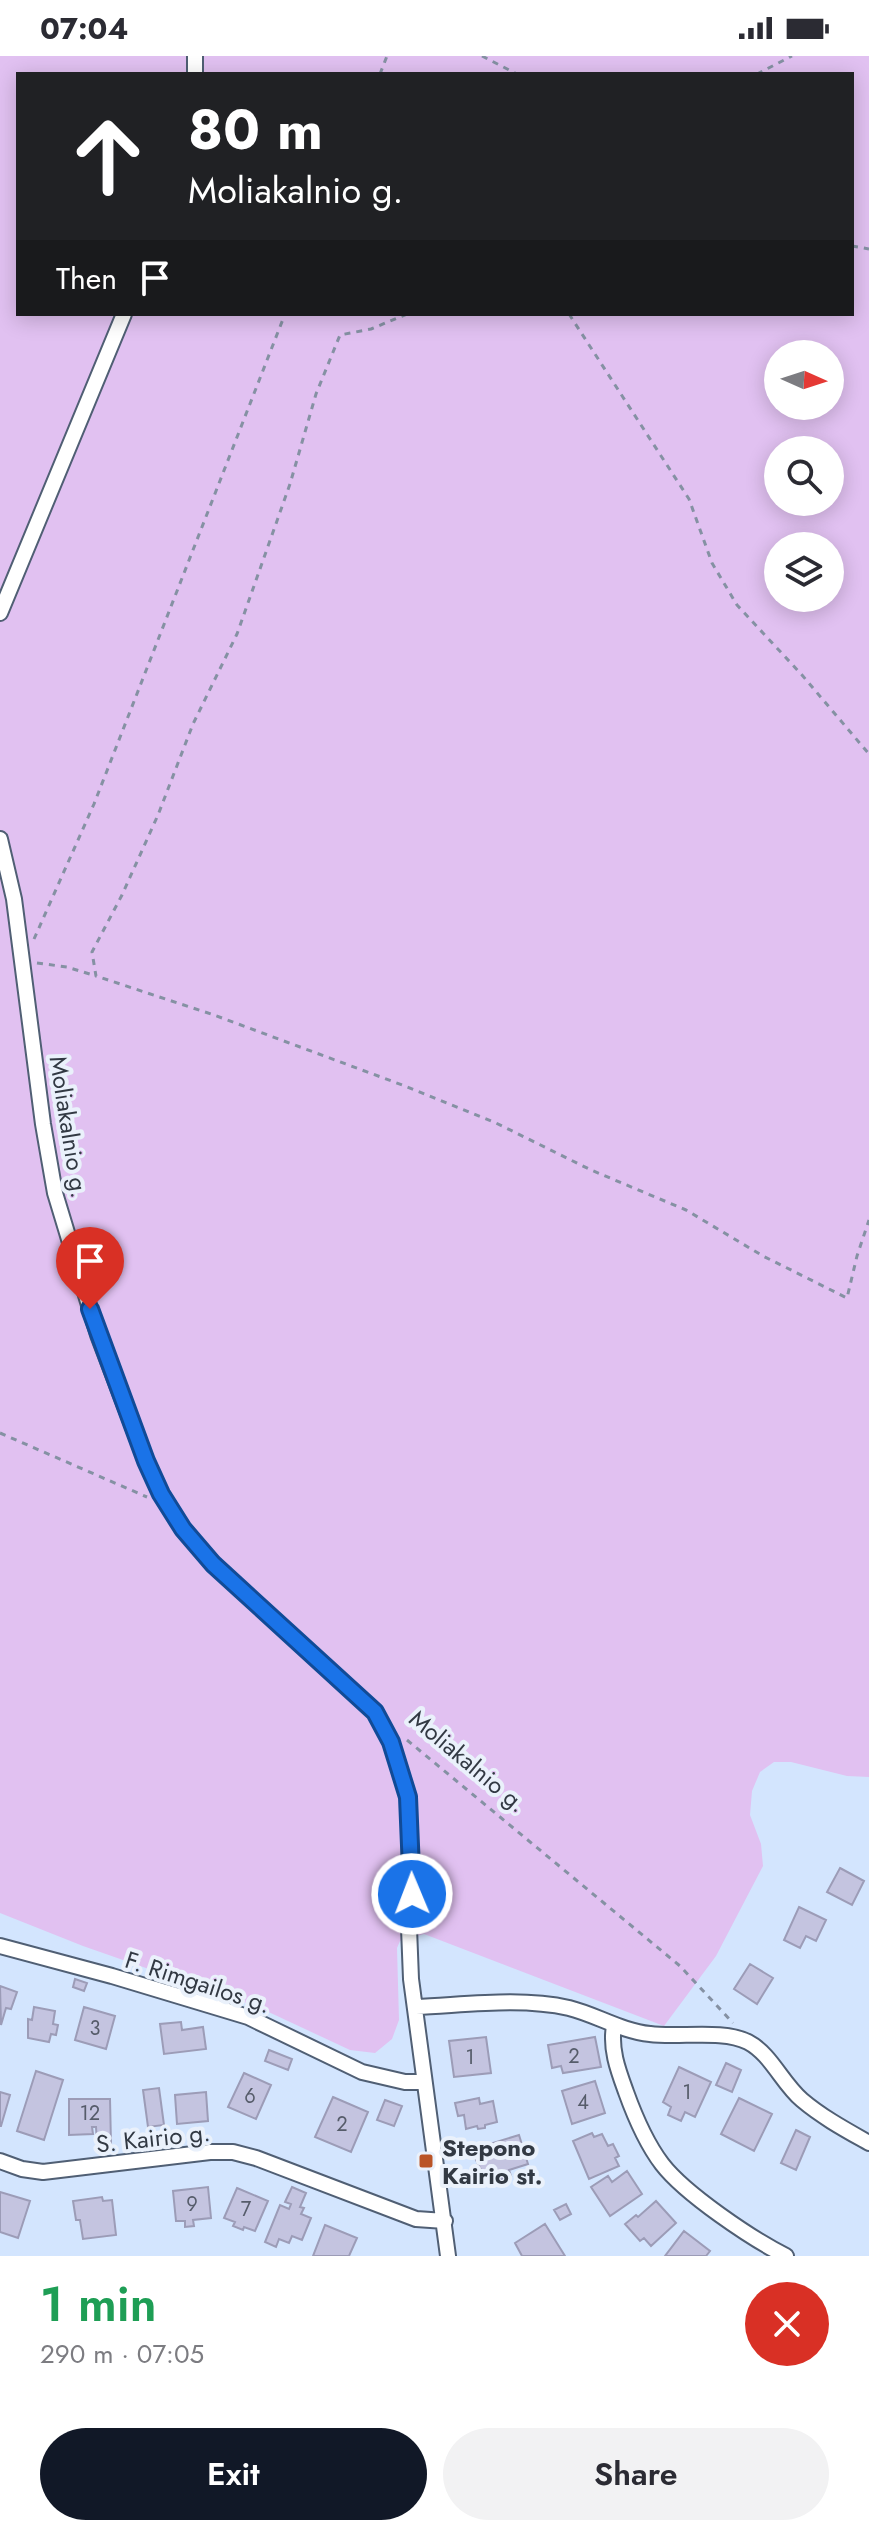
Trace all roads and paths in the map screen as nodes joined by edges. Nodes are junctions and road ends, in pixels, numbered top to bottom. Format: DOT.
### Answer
graph roads {
  1 [pos="482,56"];
  2 [pos="792,56"];
  3 [pos="513,72"];
  4 [pos="761,72"];
  5 [pos="123,316"];
  6 [pos="284,316"];
  7 [pos="402,316"];
  8 [pos="570,316"];
  9 [pos="0,613"];
  10 [pos="869,754"];
  11 [pos="0,839"];
  12 [pos="24,963"];
  13 [pos="96,976"];
  14 [pos="869,1220"];
  15 [pos="0,1433"];
  16 [pos="161,1494"];
  17 [pos="399,1733"];
  18 [pos="0,1946"];
  19 [pos="416,2007"];
  20 [pos="614,2026"];
  21 [pos="736,2038"];
  22 [pos="424,2082"];
  23 [pos="869,2143"];
  24 [pos="0,2161"];
  25 [pos="445,2221"];
  26 [pos="448,2256"];
  27 [pos="786,2256"];
  1 -- 3 [label="path"];
  2 -- 4 [label="path"];
  5 -- 9 [label="street"];
  6 -- 12 [label="path"];
  7 -- 13 [label="path"];
  8 -- 10 [label="path"];
  11 -- 12 [label="street, Moliakalnio g."];
  12 -- 13 [label="path"];
  12 -- 16 [label="street, Moliakalnio g."];
  13 -- 14 [label="path"];
  15 -- 16 [label="path"];
  16 -- 19 [label="street, Moliakalnio g."];
  17 -- 21 [label="path, Moliakalnio g."];
  18 -- 22 [label="street, F. Rimgailos g."];
  19 -- 20 [label="street"];
  19 -- 22 [label="street"];
  20 -- 21 [label="street"];
  20 -- 27 [label="street"];
  21 -- 23 [label="street"];
  22 -- 25 [label="street"];
  24 -- 25 [label="street, S. Kairio g."];
  25 -- 26 [label="street"];
}
